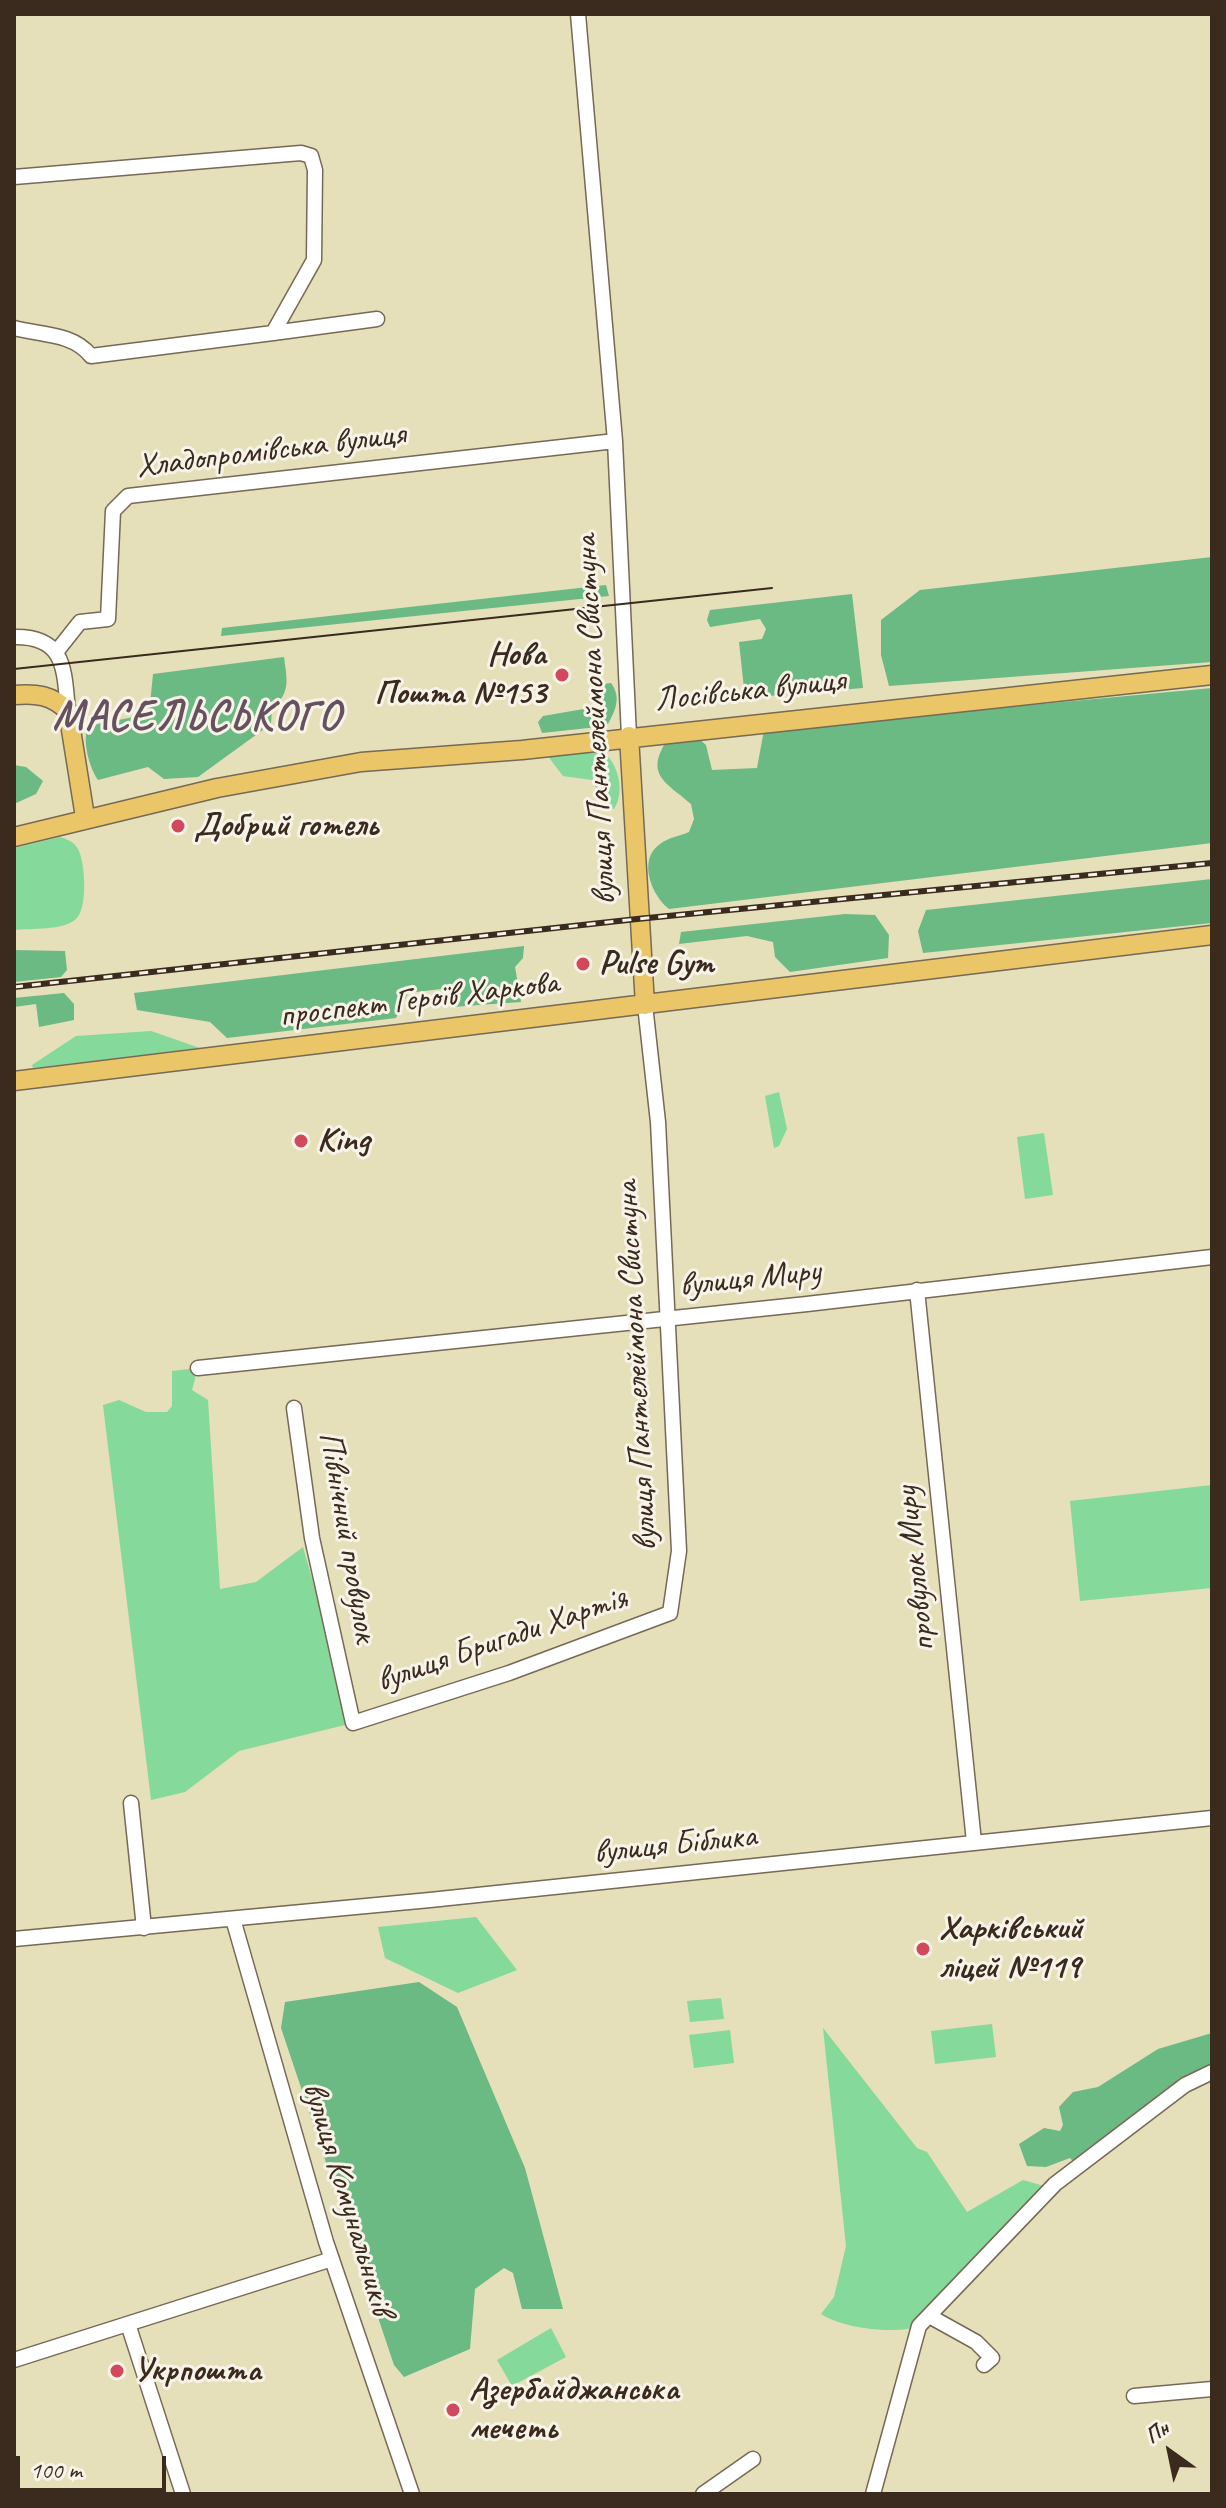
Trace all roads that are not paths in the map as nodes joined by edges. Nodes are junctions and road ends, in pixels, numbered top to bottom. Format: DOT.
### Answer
graph roads {
  1 [pos="578,14"];
  2 [pos="14,177"];
  3 [pos="377,319"];
  4 [pos="14,328"];
  5 [pos="273,333"];
  6 [pos="615,441"];
  7 [pos="14,637"];
  8 [pos="57,651"];
  9 [pos="1212,675"];
  10 [pos="24,694"];
  11 [pos="68,711"];
  12 [pos="629,736"];
  13 [pos="85,817"];
  14 [pos="14,837"];
  15 [pos="1212,935"];
  16 [pos="645,1005"];
  17 [pos="14,1081"];
  18 [pos="1212,1257"];
  19 [pos="917,1290"];
  20 [pos="668,1318"];
  21 [pos="198,1368"];
  22 [pos="294,1408"];
  23 [pos="670,1613"];
  24 [pos="353,1723"];
  25 [pos="131,1803"];
  26 [pos="1212,1818"];
  27 [pos="974,1842"];
  28 [pos="233,1919"];
  29 [pos="144,1928"];
  30 [pos="14,1939"];
  31 [pos="1212,2072"];
  32 [pos="332,2259"];
  33 [pos="931,2317"];
  34 [pos="128,2324"];
  35 [pos="14,2360"];
  36 [pos="984,2365"];
  37 [pos="1212,2389"];
  38 [pos="1134,2396"];
  39 [pos="753,2459"];
  40 [pos="183,2494"];
  41 [pos="412,2494"];
  42 [pos="703,2494"];
  43 [pos="873,2494"];
  1 -- 6 [label="street, вулиця Пантелеймона Свистуна"];
  2 -- 5 [label="street"];
  3 -- 5 [label="street"];
  4 -- 5 [label="street"];
  6 -- 8 [label="street, Хладопромівська вулиця"];
  6 -- 12 [label="street, вулиця Пантелеймона Свистуна"];
  7 -- 8 [label="street"];
  8 -- 11 [label="street"];
  9 -- 12 [label="main road, Лосівська вулиця"];
  10 -- 11 [label="main road"];
  11 -- 13 [label="main road"];
  12 -- 13 [label="main road, Лосівська вулиця"];
  12 -- 16 [label="main road, вулиця Пантелеймона Свистуна"];
  13 -- 14 [label="main road, Лосівська вулиця"];
  15 -- 16 [label="main road, проспект Героїв Харкова"];
  16 -- 17 [label="main road, проспект Героїв Харкова"];
  16 -- 20 [label="street, вулиця Пантелеймона Свистуна"];
  18 -- 19 [label="street, вулиця Миру"];
  19 -- 20 [label="street, вулиця Миру"];
  19 -- 27 [label="street, провулок Миру"];
  20 -- 21 [label="street, вулиця Миру"];
  20 -- 23 [label="street, вулиця Пантелеймона Свистуна"];
  22 -- 24 [label="street, Північний провулок"];
  23 -- 24 [label="street, вулиця Бригади Хартія"];
  25 -- 29 [label="street"];
  26 -- 27 [label="street, вулиця Біблика"];
  27 -- 28 [label="street, вулиця Біблика"];
  28 -- 29 [label="street, вулиця Біблика"];
  28 -- 32 [label="street, вулиця Комунальників"];
  29 -- 30 [label="street"];
  31 -- 33 [label="street"];
  32 -- 34 [label="street"];
  32 -- 41 [label="street, вулиця Комунальників"];
  33 -- 36 [label="street"];
  33 -- 43 [label="street"];
  34 -- 35 [label="street"];
  34 -- 40 [label="street"];
  37 -- 38 [label="street"];
  39 -- 42 [label="street"];
}
